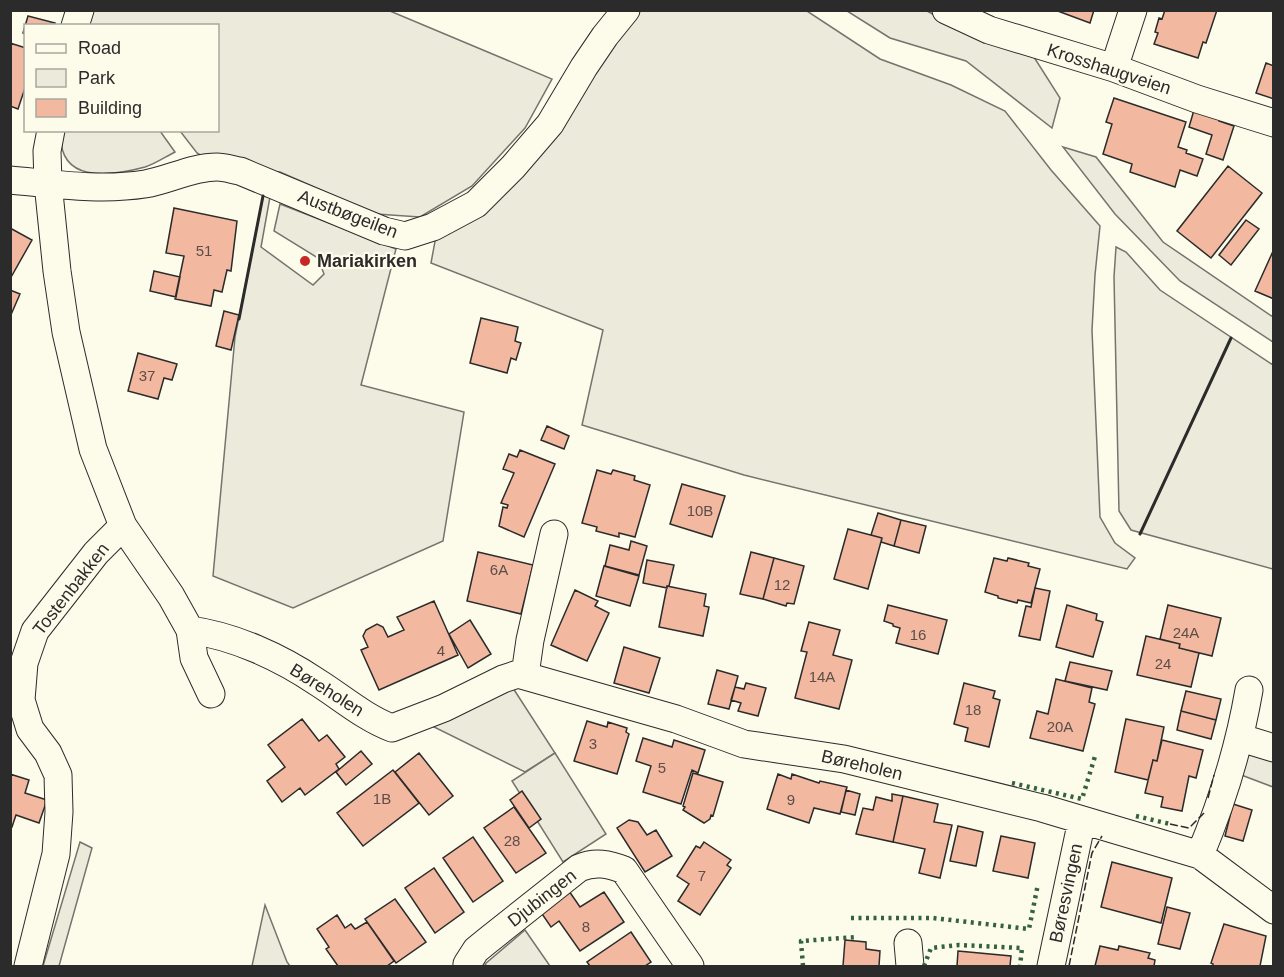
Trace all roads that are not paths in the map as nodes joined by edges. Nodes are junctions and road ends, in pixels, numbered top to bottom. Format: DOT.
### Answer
graph roads {
  1 [pos="626,10"];
  2 [pos="946,10"];
  3 [pos="1133,10"];
  4 [pos="1114,68"];
  5 [pos="1274,123"];
  6 [pos="51,132"];
  7 [pos="10,180"];
  8 [pos="48,183"];
  9 [pos="123,526"];
  10 [pos="554,534"];
  11 [pos="189,630"];
  12 [pos="525,675"];
  13 [pos="1249,690"];
  14 [pos="211,694"];
  15 [pos="1241,738"];
  16 [pos="1274,748"];
  17 [pos="1082,820"];
  18 [pos="1200,855"];
  19 [pos="1274,910"];
  20 [pos="28,966"];
  21 [pos="468,966"];
  22 [pos="690,966"];
  23 [pos="1051,966"];
  1 -- 8 [label="street, Austbøgeilen"];
  2 -- 4 [label="street, Krosshaugveien"];
  3 -- 4 [label="street"];
  4 -- 5 [label="street, Krosshaugveien"];
  6 -- 8 [label="street, Tostenbakken"];
  7 -- 8 [label="street, Austbøgeilen"];
  8 -- 9 [label="street, Tostenbakken"];
  9 -- 11 [label="street, Tostenbakken"];
  9 -- 20 [label="street, Tostenbakken"];
  10 -- 12 [label="street"];
  11 -- 12 [label="street, Børeholen"];
  11 -- 14 [label="street"];
  12 -- 17 [label="street, Børeholen"];
  13 -- 15 [label="street"];
  15 -- 16 [label="street"];
  15 -- 18 [label="street"];
  17 -- 18 [label="street, Børeholen"];
  17 -- 23 [label="street, Børesvingen"];
  18 -- 19 [label="street, Børeholen"];
  21 -- 22 [label="street, Djubingen"];
}
